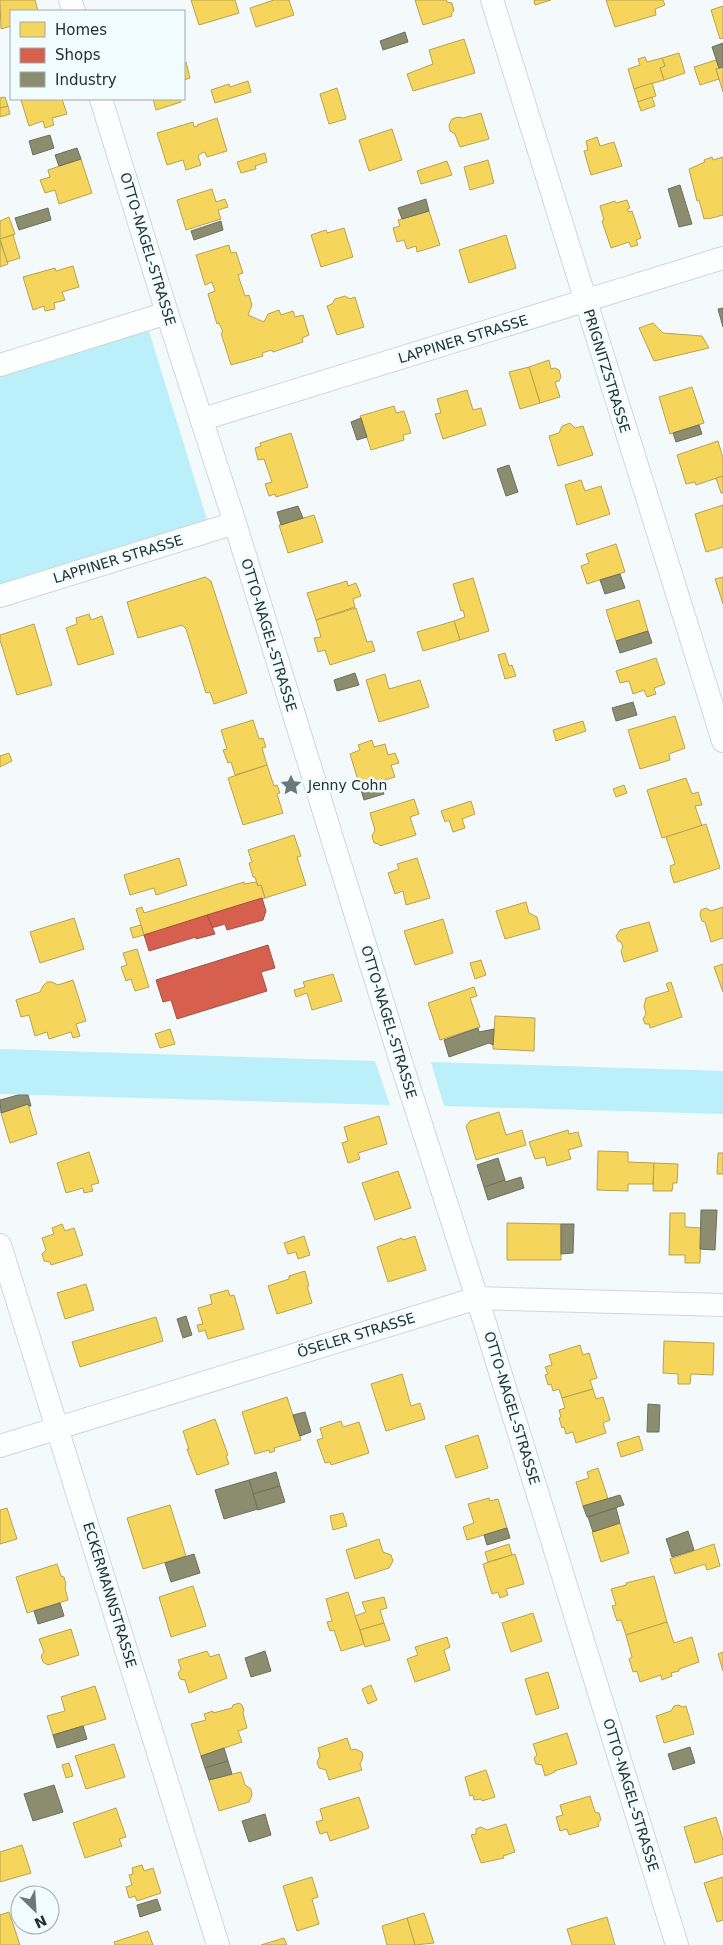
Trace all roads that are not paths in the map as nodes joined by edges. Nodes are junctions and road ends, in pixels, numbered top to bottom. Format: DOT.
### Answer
graph roads {
  1 [pos="492,0"];
  2 [pos="101,100"];
  3 [pos="723,258"];
  4 [pos="585,301"];
  5 [pos="167,313"];
  6 [pos="0,365"];
  7 [pos="203,419"];
  8 [pos="235,523"];
  9 [pos="0,596"];
  10 [pos="723,742"];
  11 [pos="0,1245"];
  12 [pos="477,1298"];
  13 [pos="723,1305"];
  14 [pos="58,1428"];
  15 [pos="0,1446"];
  16 [pos="218,1945"];
  17 [pos="678,1945"];
  1 -- 4 [label="street, PRIGNITZSTRASSE"];
  2 -- 5 [label="street, OTTO-NAGEL-STRASSE"];
  3 -- 4 [label="street, LAPPINER STRASSE"];
  4 -- 7 [label="street, LAPPINER STRASSE"];
  4 -- 10 [label="street, PRIGNITZSTRASSE"];
  5 -- 6 [label="street"];
  5 -- 7 [label="street, OTTO-NAGEL-STRASSE"];
  7 -- 8 [label="street, OTTO-NAGEL-STRASSE"];
  8 -- 9 [label="street, LAPPINER STRASSE"];
  8 -- 12 [label="street, OTTO-NAGEL-STRASSE"];
  11 -- 14 [label="street, ECKERMANNSTRASSE"];
  12 -- 13 [label="street, ÖSELER STRASSE"];
  12 -- 14 [label="street, ÖSELER STRASSE"];
  12 -- 17 [label="street, OTTO-NAGEL-STRASSE"];
  14 -- 15 [label="street, ÖSELER STRASSE"];
  14 -- 16 [label="street, ECKERMANNSTRASSE"];
}
